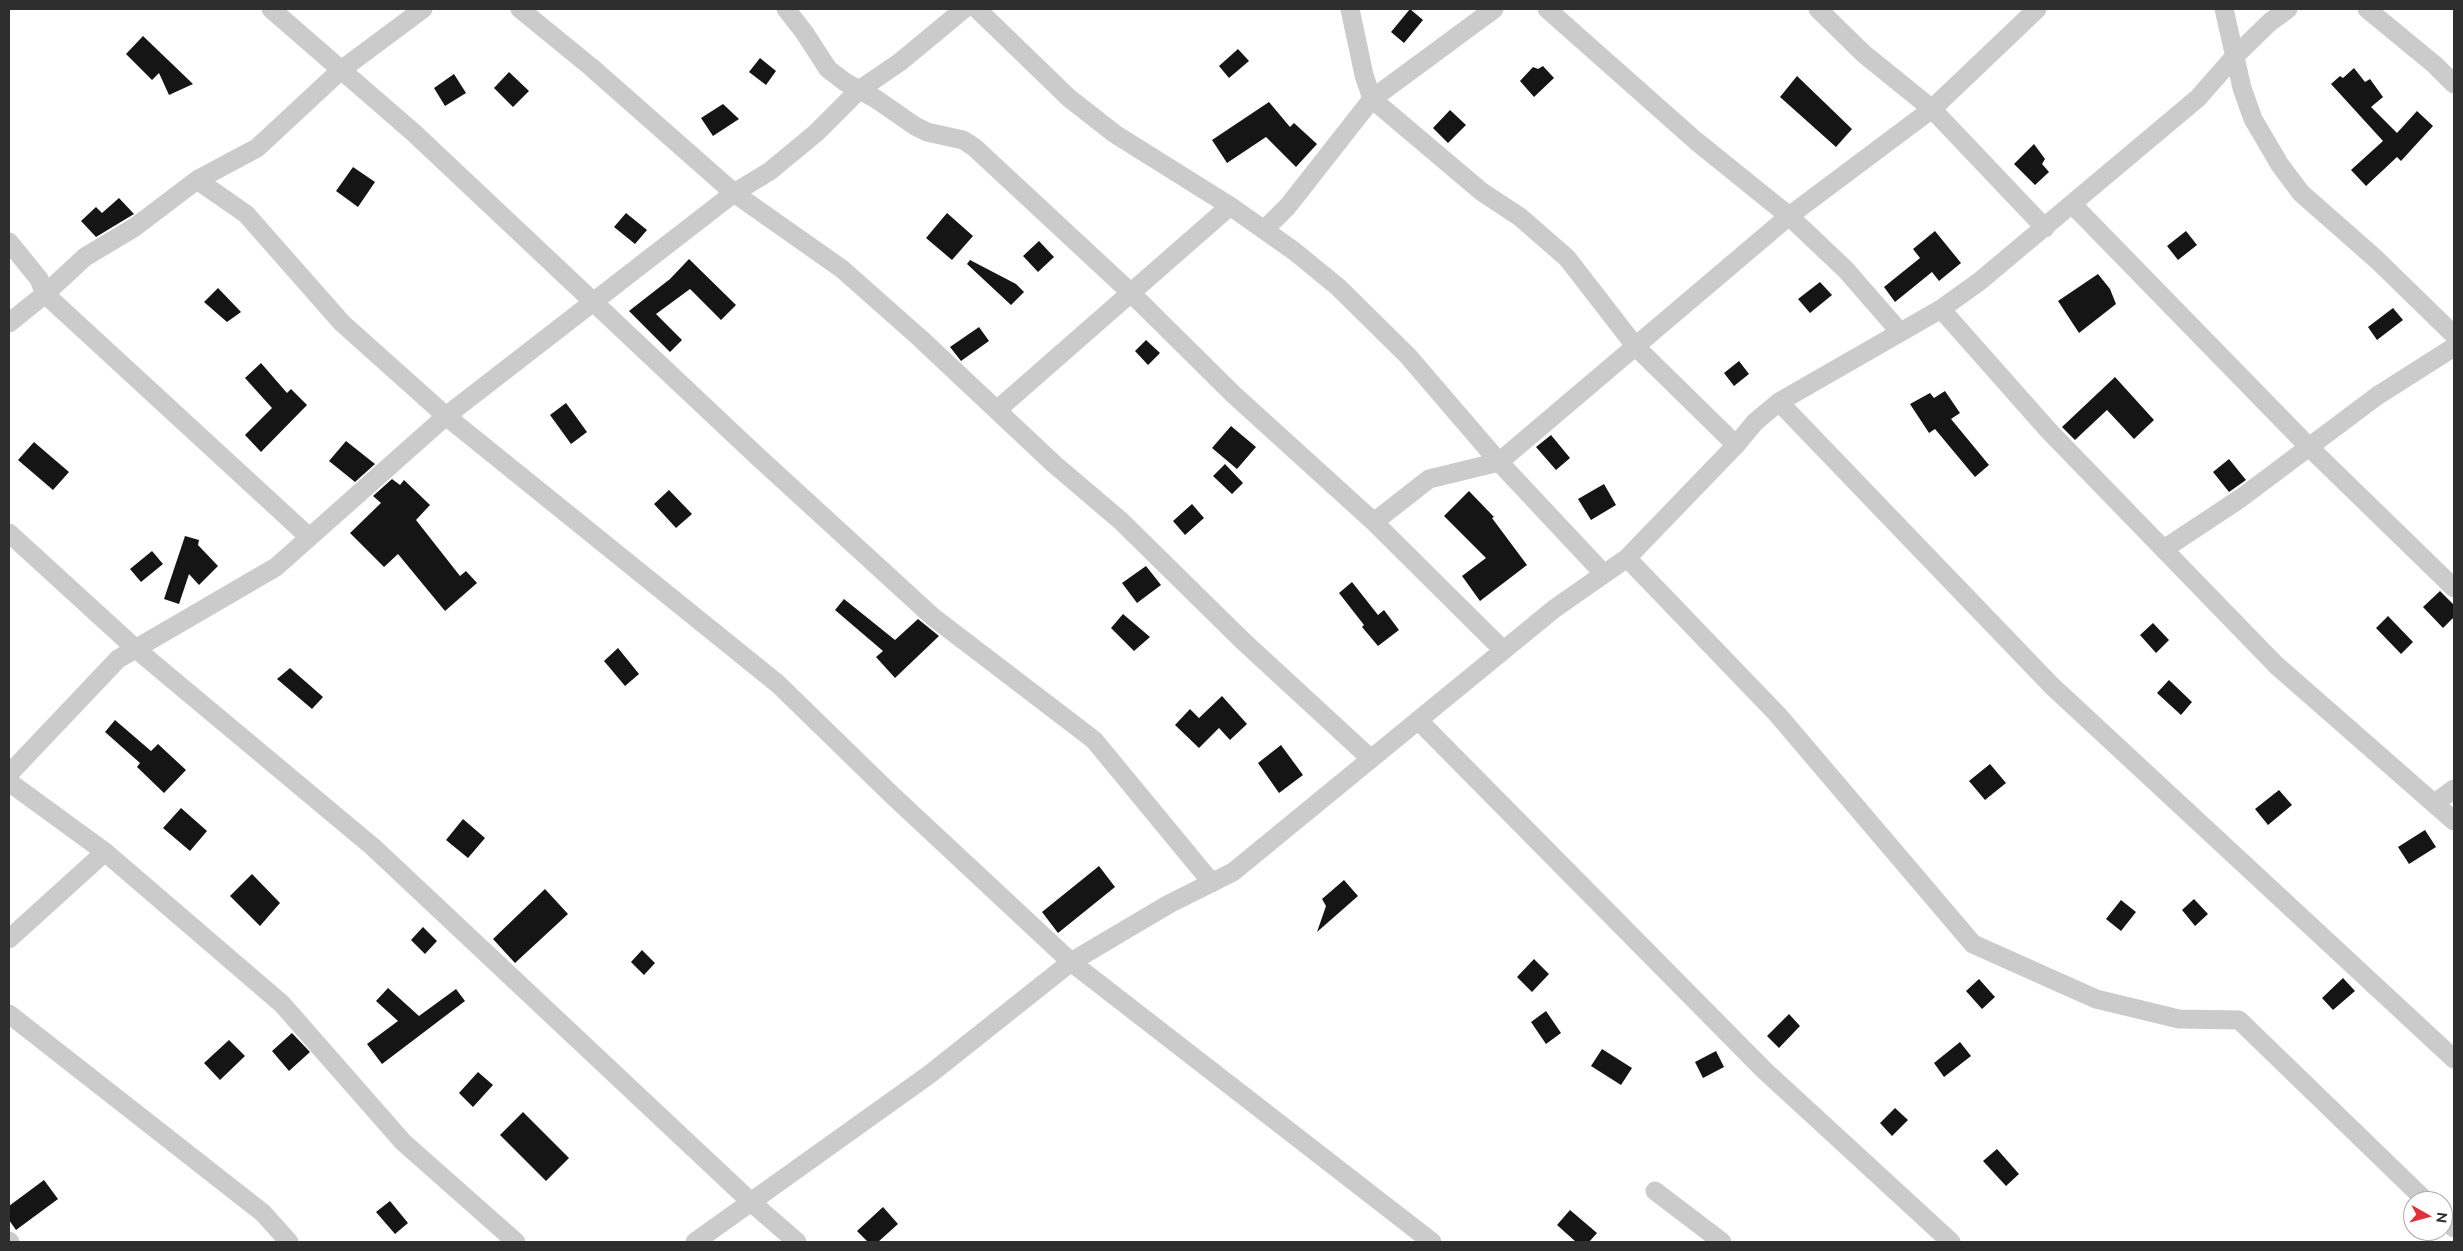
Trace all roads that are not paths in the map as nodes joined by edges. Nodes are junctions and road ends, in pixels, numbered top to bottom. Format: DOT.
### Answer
graph roads {
  1 [pos="271,9"];
  2 [pos="423,9"];
  3 [pos="520,9"];
  4 [pos="786,9"];
  5 [pos="964,9"];
  6 [pos="977,9"];
  7 [pos="1350,9"];
  8 [pos="1494,9"];
  9 [pos="1547,9"];
  10 [pos="1818,9"];
  11 [pos="2037,9"];
  12 [pos="2224,9"];
  13 [pos="2288,9"];
  14 [pos="2367,9"];
  15 [pos="2234,57"];
  16 [pos="340,70"];
  17 [pos="2454,84"];
  18 [pos="859,90"];
  19 [pos="1372,99"];
  20 [pos="1932,109"];
  21 [pos="197,180"];
  22 [pos="734,193"];
  23 [pos="2072,204"];
  24 [pos="1230,206"];
  25 [pos="1789,216"];
  26 [pos="2044,228"];
  27 [pos="1264,230"];
  28 [pos="9,242"];
  29 [pos="1130,292"];
  30 [pos="45,294"];
  31 [pos="595,302"];
  32 [pos="1941,310"];
  33 [pos="9,323"];
  34 [pos="1900,332"];
  35 [pos="2454,335"];
  36 [pos="2454,346"];
  37 [pos="1636,347"];
  38 [pos="1779,402"];
  39 [pos="997,410"];
  40 [pos="446,416"];
  41 [pos="1736,445"];
  42 [pos="2309,447"];
  43 [pos="1499,462"];
  44 [pos="1374,522"];
  45 [pos="9,533"];
  46 [pos="310,537"];
  47 [pos="2164,549"];
  48 [pos="1627,558"];
  49 [pos="1604,574"];
  50 [pos="2452,583"];
  51 [pos="136,649"];
  52 [pos="1504,650"];
  53 [pos="1418,720"];
  54 [pos="1372,759"];
  55 [pos="9,774"];
  56 [pos="9,782"];
  57 [pos="2454,789"];
  58 [pos="2435,803"];
  59 [pos="2454,821"];
  60 [pos="105,852"];
  61 [pos="1212,883"];
  62 [pos="9,939"];
  63 [pos="1071,962"];
  64 [pos="9,1014"];
  65 [pos="2454,1059"];
  66 [pos="1655,1191"];
  67 [pos="2416,1191"];
  68 [pos="751,1202"];
  69 [pos="290,1242"];
  70 [pos="516,1242"];
  71 [pos="695,1242"];
  72 [pos="797,1242"];
  73 [pos="1432,1242"];
  74 [pos="1722,1242"];
  75 [pos="1951,1242"];
  1 -- 16 [label="street"];
  2 -- 16 [label="street"];
  3 -- 22 [label="street"];
  4 -- 18 [label="street"];
  5 -- 18 [label="street"];
  6 -- 24 [label="street"];
  7 -- 19 [label="street"];
  8 -- 19 [label="street"];
  9 -- 25 [label="street"];
  10 -- 20 [label="street"];
  11 -- 20 [label="street"];
  12 -- 15 [label="street"];
  13 -- 15 [label="street"];
  14 -- 17 [label="street"];
  15 -- 23 [label="street"];
  15 -- 35 [label="street"];
  16 -- 21 [label="street"];
  16 -- 31 [label="street"];
  18 -- 22 [label="street"];
  18 -- 29 [label="street"];
  19 -- 27 [label="street"];
  19 -- 37 [label="street"];
  20 -- 25 [label="street"];
  20 -- 26 [label="street"];
  21 -- 30 [label="street"];
  21 -- 40 [label="street"];
  22 -- 31 [label="street"];
  22 -- 39 [label="street"];
  23 -- 26 [label="street"];
  23 -- 42 [label="street"];
  24 -- 27 [label="street"];
  24 -- 29 [label="street"];
  25 -- 34 [label="street"];
  25 -- 37 [label="street"];
  26 -- 32 [label="street"];
  27 -- 43 [label="street"];
  28 -- 30 [label="street"];
  29 -- 39 [label="street"];
  29 -- 44 [label="street"];
  30 -- 33 [label="street"];
  30 -- 46 [label="street"];
  31 -- 40 [label="street"];
  31 -- 61 [label="street"];
  32 -- 34 [label="street"];
  32 -- 47 [label="street"];
  34 -- 38 [label="street"];
  36 -- 42 [label="street"];
  37 -- 41 [label="street"];
  37 -- 43 [label="street"];
  38 -- 41 [label="street"];
  38 -- 65 [label="street"];
  39 -- 54 [label="street"];
  40 -- 46 [label="street"];
  40 -- 63 [label="street"];
  41 -- 48 [label="street"];
  42 -- 47 [label="street"];
  42 -- 50 [label="street"];
  43 -- 44 [label="street"];
  43 -- 49 [label="street"];
  44 -- 52 [label="street"];
  45 -- 51 [label="street"];
  46 -- 51 [label="street"];
  47 -- 58 [label="street"];
  48 -- 49 [label="street"];
  48 -- 67 [label="street"];
  49 -- 52 [label="street"];
  51 -- 55 [label="street"];
  51 -- 68 [label="street"];
  52 -- 53 [label="street"];
  53 -- 54 [label="street"];
  53 -- 75 [label="street"];
  54 -- 61 [label="street"];
  56 -- 60 [label="street"];
  57 -- 58 [label="street"];
  58 -- 59 [label="street"];
  60 -- 62 [label="street"];
  60 -- 70 [label="street"];
  61 -- 63 [label="street"];
  63 -- 68 [label="street"];
  63 -- 73 [label="street"];
  64 -- 69 [label="street"];
  66 -- 74 [label="street"];
  68 -- 71 [label="street"];
  68 -- 72 [label="street"];
}
